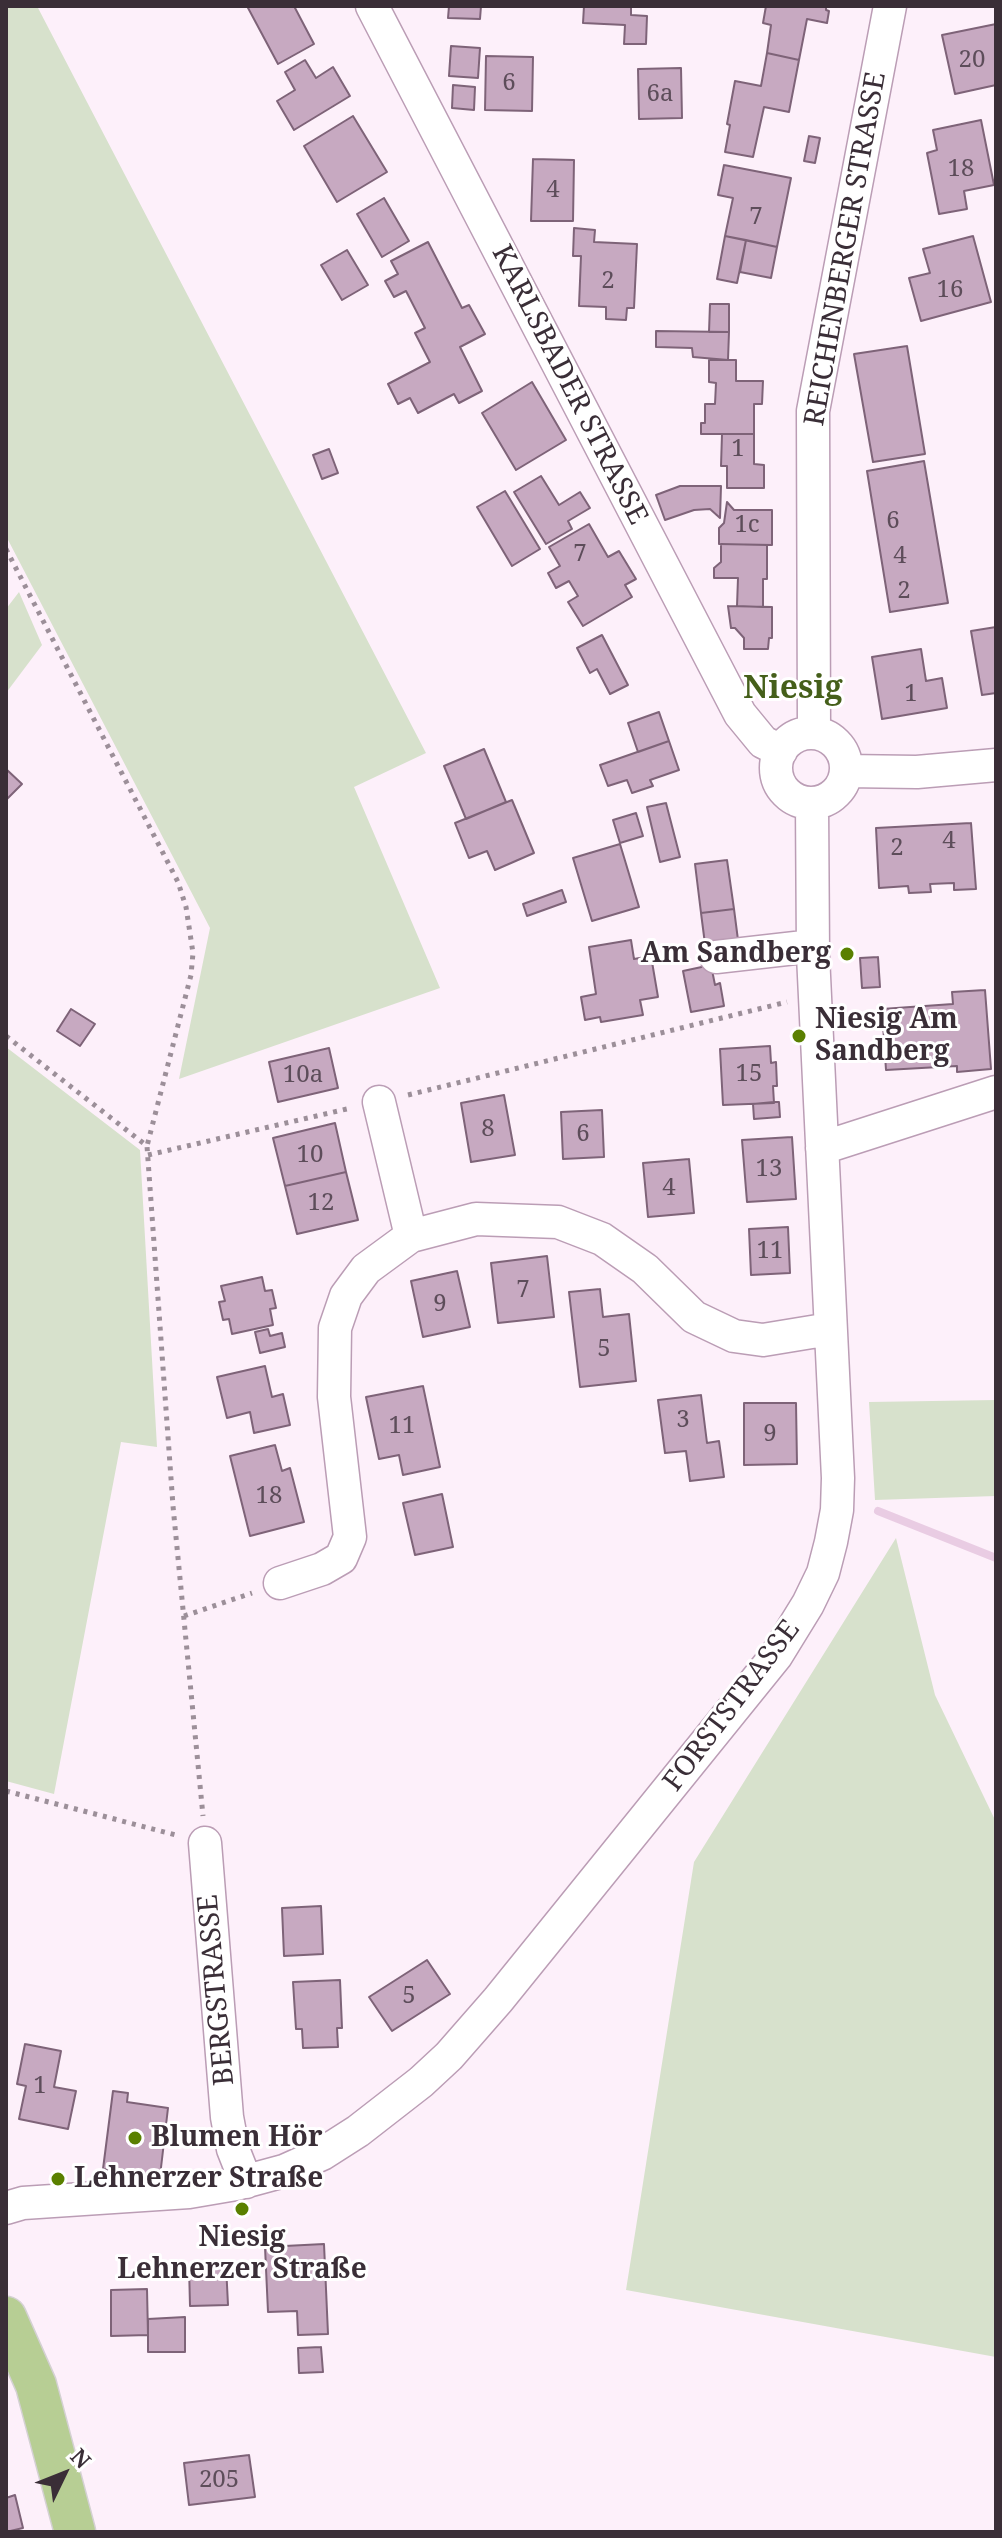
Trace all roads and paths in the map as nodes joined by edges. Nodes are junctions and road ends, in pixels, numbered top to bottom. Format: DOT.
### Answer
graph roads {
  1 [pos="372,6"];
  2 [pos="890,6"];
  3 [pos="6,549"];
  4 [pos="814,733"];
  5 [pos="781,751"];
  6 [pos="996,765"];
  7 [pos="846,771"];
  8 [pos="812,803"];
  9 [pos="813,946"];
  10 [pos="716,957"];
  11 [pos="815,995"];
  12 [pos="6,1036"];
  13 [pos="996,1092"];
  14 [pos="379,1102"];
  15 [pos="147,1146"];
  16 [pos="822,1148"];
  17 [pos="148,1155"];
  18 [pos="411,1236"];
  19 [pos="830,1329"];
  20 [pos="280,1583"];
  21 [pos="184,1616"];
  22 [pos="6,1791"];
  23 [pos="205,1843"];
  24 [pos="246,2182"];
  25 [pos="6,2208"];
  26 [pos="6,2317"];
  27 [pos="75,2532"];
  1 -- 5 [label="street, KARLSBADER STRASSE"];
  2 -- 4 [label="street, REICHENBERGER STRASSE"];
  3 -- 15 [label="path"];
  4 -- 5 [label="street"];
  4 -- 7 [label="street"];
  5 -- 8 [label="street"];
  6 -- 7 [label="street"];
  7 -- 8 [label="street"];
  8 -- 9 [label="street, FORSTSTRASSE"];
  9 -- 10 [label="street"];
  9 -- 11 [label="street, FORSTSTRASSE"];
  11 -- 14 [label="path"];
  11 -- 16 [label="street, FORSTSTRASSE"];
  12 -- 15 [label="path"];
  13 -- 16 [label="street"];
  14 -- 17 [label="path"];
  14 -- 18 [label="street"];
  15 -- 17 [label="path"];
  16 -- 19 [label="street, FORSTSTRASSE"];
  17 -- 21 [label="path"];
  18 -- 19 [label="street"];
  18 -- 20 [label="street"];
  19 -- 24 [label="street, FORSTSTRASSE"];
  20 -- 21 [label="path"];
  21 -- 23 [label="path"];
  22 -- 23 [label="path"];
  23 -- 24 [label="street, BERGSTRASSE"];
  24 -- 25 [label="street, FORSTSTRASSE"];
  26 -- 27 [label="main road"];
}
